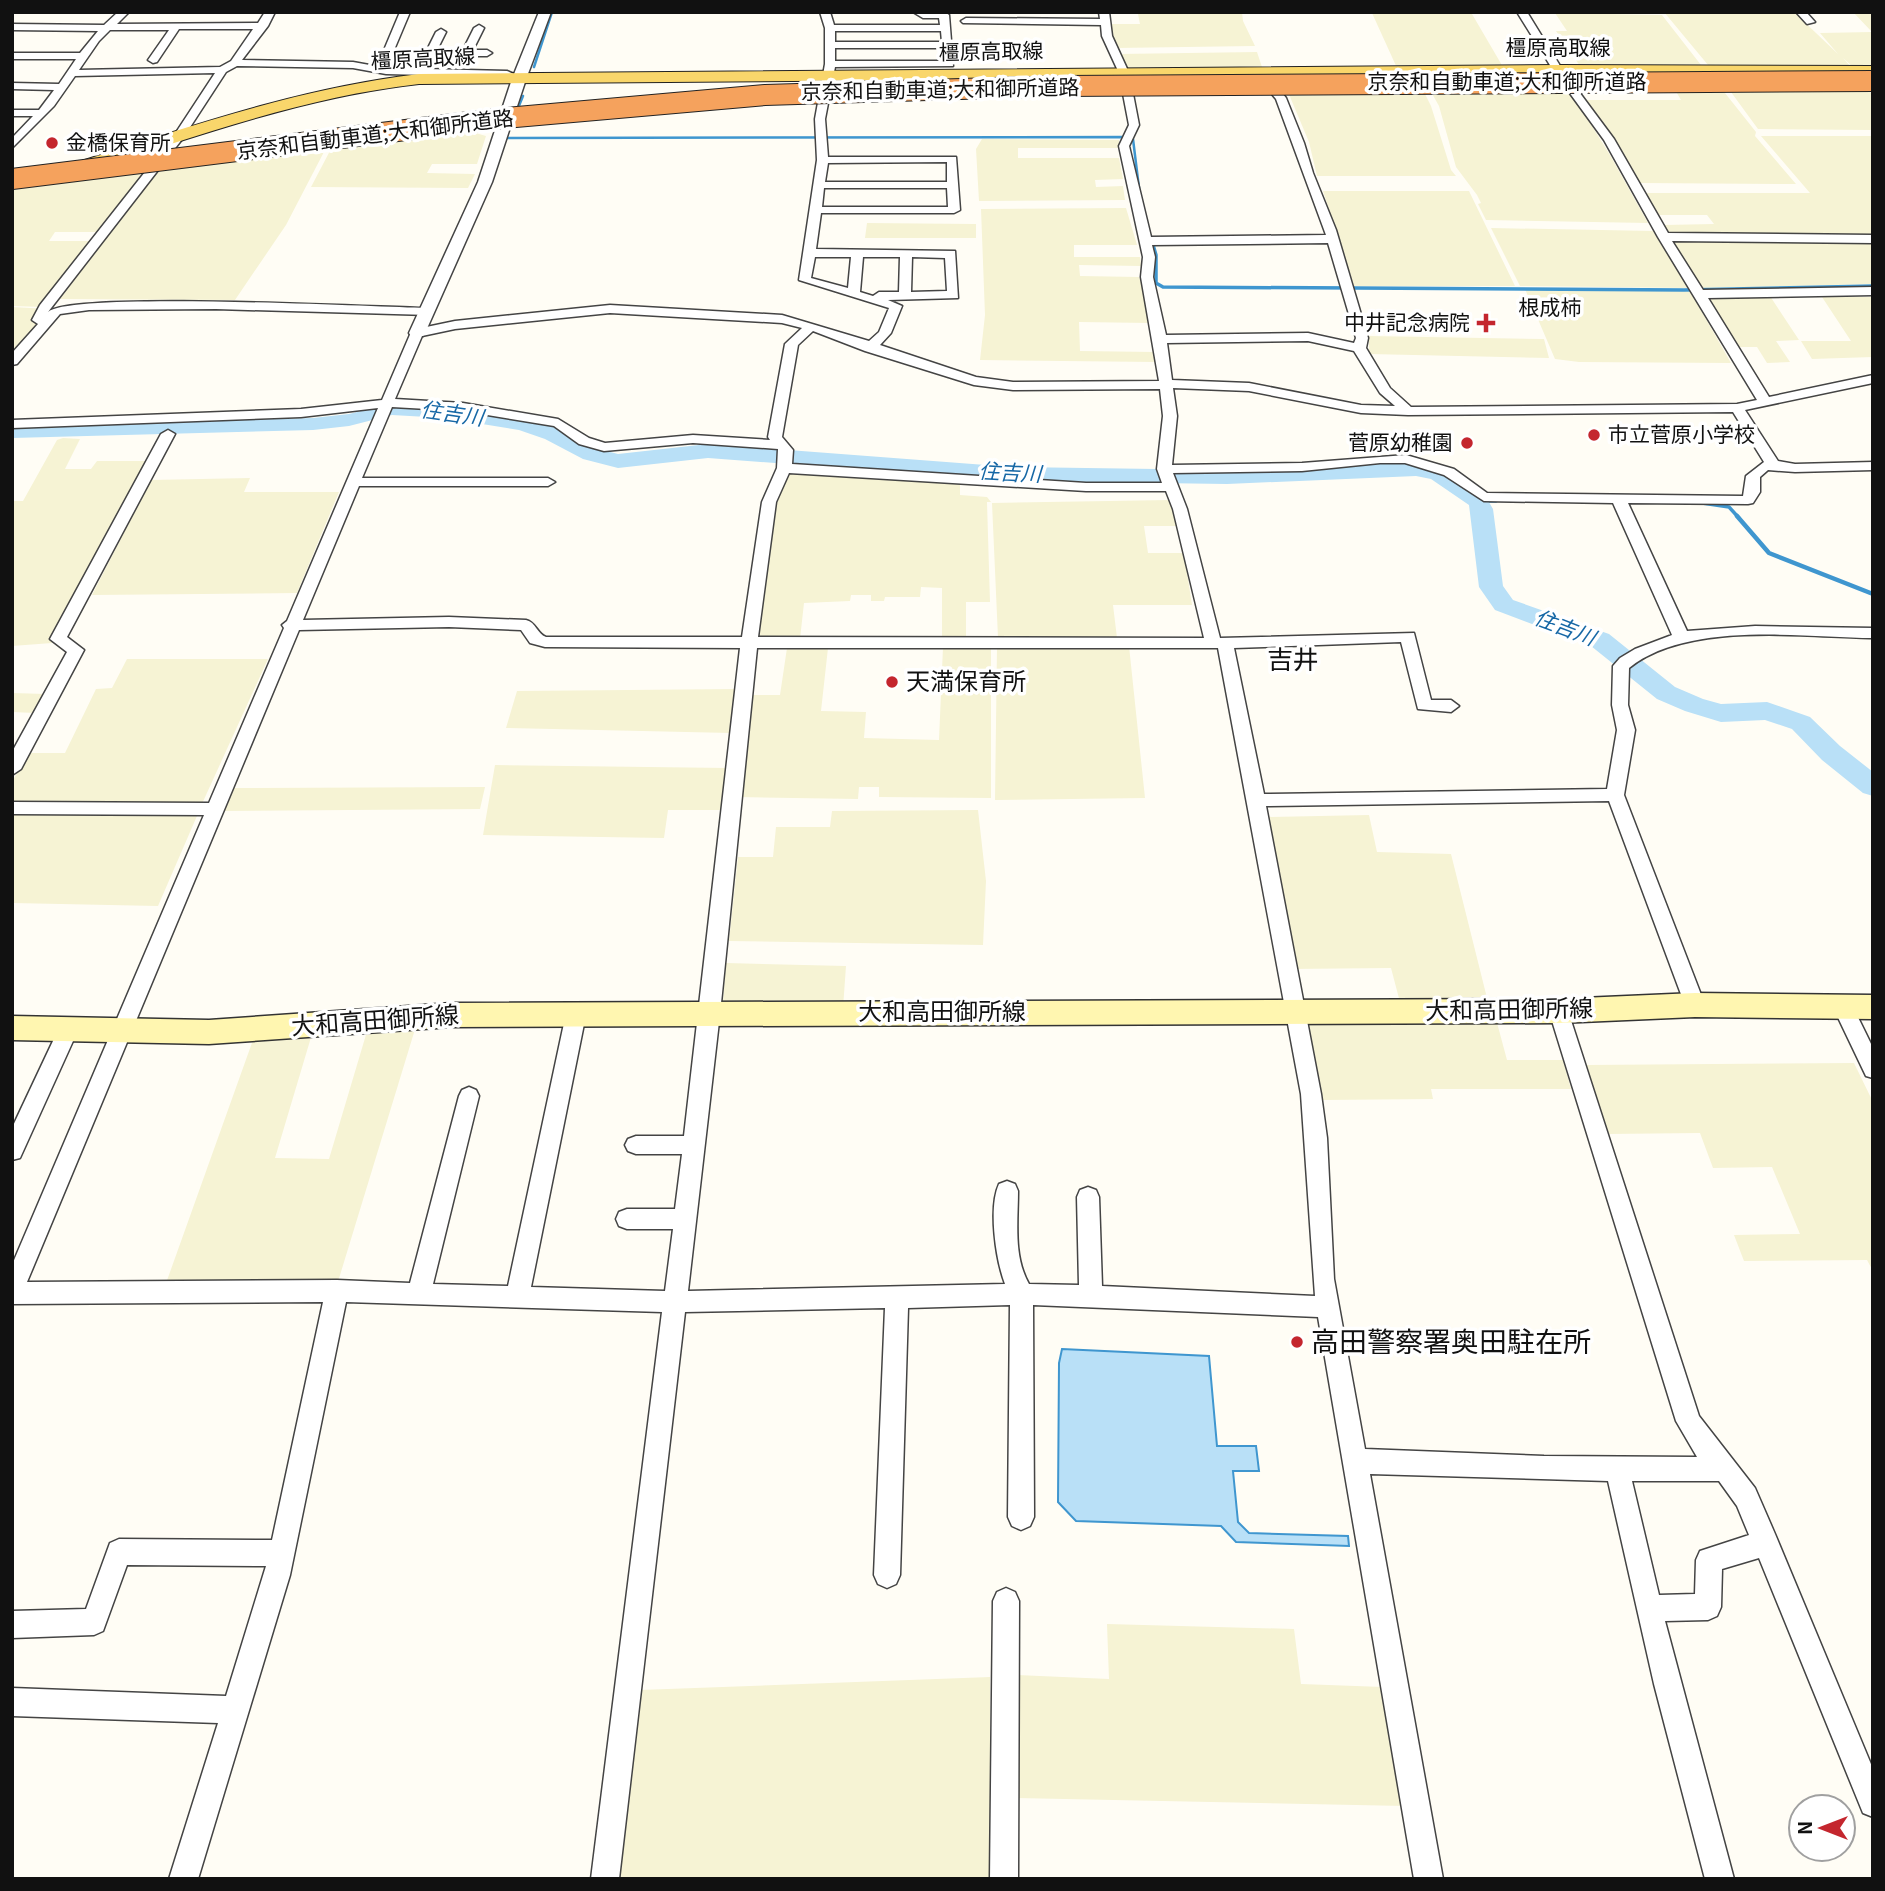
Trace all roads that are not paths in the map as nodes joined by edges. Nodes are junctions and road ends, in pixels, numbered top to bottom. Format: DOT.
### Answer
graph roads {
  1 [pos="124,12"];
  2 [pos="244,12"];
  3 [pos="270,12"];
  4 [pos="405,12"];
  5 [pos="545,12"];
  6 [pos="825,12"];
  7 [pos="919,12"];
  8 [pos="1522,12"];
  9 [pos="1801,12"];
  10 [pos="1104,17"];
  11 [pos="966,21"];
  12 [pos="1810,22"];
  13 [pos="176,26"];
  14 [pos="200,26"];
  15 [pos="234,26"];
  16 [pos="263,26"];
  17 [pos="12,27"];
  18 [pos="107,27"];
  19 [pos="479,28"];
  20 [pos="830,28"];
  21 [pos="946,28"];
  22 [pos="441,32"];
  23 [pos="12,35"];
  24 [pos="70,35"];
  25 [pos="191,38"];
  26 [pos="831,45"];
  27 [pos="947,46"];
  28 [pos="389,53"];
  29 [pos="430,53"];
  30 [pos="467,53"];
  31 [pos="486,53"];
  32 [pos="12,56"];
  33 [pos="82,56"];
  34 [pos="153,60"];
  35 [pos="235,63"];
  36 [pos="380,68"];
  37 [pos="222,70"];
  38 [pos="1558,70"];
  39 [pos="420,71"];
  40 [pos="830,71"];
  41 [pos="1854,71"];
  42 [pos="1873,71"];
  43 [pos="457,72"];
  44 [pos="70,73"];
  45 [pos="1124,73"];
  46 [pos="1261,73"];
  47 [pos="519,79"];
  48 [pos="1873,81"];
  49 [pos="12,86"];
  50 [pos="61,87"];
  51 [pos="1873,91"];
  52 [pos="12,113"];
  53 [pos="41,114"];
  54 [pos="179,136"];
  55 [pos="12,145"];
  56 [pos="121,155"];
  57 [pos="823,160"];
  58 [pos="12,170"];
  59 [pos="12,181"];
  60 [pos="820,185"];
  61 [pos="954,185"];
  62 [pos="816,209"];
  63 [pos="1664,237"];
  64 [pos="1332,239"];
  65 [pos="1873,239"];
  66 [pos="1150,241"];
  67 [pos="810,253"];
  68 [pos="857,254"];
  69 [pos="906,254"];
  70 [pos="1698,291"];
  71 [pos="1873,291"];
  72 [pos="858,295"];
  73 [pos="905,296"];
  74 [pos="425,312"];
  75 [pos="811,326"];
  76 [pos="416,333"];
  77 [pos="1160,339"];
  78 [pos="23,346"];
  79 [pos="870,348"];
  80 [pos="1359,348"];
  81 [pos="12,360"];
  82 [pos="1873,379"];
  83 [pos="1165,382"];
  84 [pos="1765,401"];
  85 [pos="387,403"];
  86 [pos="1737,408"];
  87 [pos="1408,411"];
  88 [pos="12,424"];
  89 [pos="168,434"];
  90 [pos="782,445"];
  91 [pos="1773,465"];
  92 [pos="1873,466"];
  93 [pos="784,468"];
  94 [pos="1164,468"];
  95 [pos="352,482"];
  96 [pos="548,482"];
  97 [pos="1172,487"];
  98 [pos="1618,498"];
  99 [pos="290,625"];
  100 [pos="1873,633"];
  101 [pos="1681,637"];
  102 [pos="748,643"];
  103 [pos="1218,643"];
  104 [pos="1451,706"];
  105 [pos="12,769"];
  106 [pos="1615,795"];
  107 [pos="1256,800"];
  108 [pos="12,808"];
  109 [pos="213,809"];
  110 [pos="1695,1005"];
  111 [pos="1843,1007"];
  112 [pos="1873,1007"];
  113 [pos="1296,1011"];
  114 [pos="1559,1011"];
  115 [pos="710,1013"];
  116 [pos="576,1014"];
  117 [pos="12,1028"];
  118 [pos="68,1030"];
  119 [pos="123,1031"];
  120 [pos="1873,1070"];
  121 [pos="469,1096"];
  122 [pos="636,1145"];
  123 [pos="694,1145"];
  124 [pos="12,1151"];
  125 [pos="1007,1191"];
  126 [pos="1088,1197"];
  127 [pos="627,1219"];
  128 [pos="685,1219"];
  129 [pos="337,1291"];
  130 [pos="12,1292"];
  131 [pos="419,1293"];
  132 [pos="1022,1294"];
  133 [pos="1091,1295"];
  134 [pos="897,1297"];
  135 [pos="517,1298"];
  136 [pos="675,1303"];
  137 [pos="1328,1307"];
  138 [pos="1354,1461"];
  139 [pos="1616,1468"];
  140 [pos="1725,1469"];
  141 [pos="1021,1517"];
  142 [pos="1766,1543"];
  143 [pos="282,1553"];
  144 [pos="887,1575"];
  145 [pos="1006,1601"];
  146 [pos="1649,1608"];
  147 [pos="12,1625"];
  148 [pos="12,1702"];
  149 [pos="234,1710"];
  150 [pos="1873,1803"];
  151 [pos="183,1879"];
  152 [pos="605,1879"];
  153 [pos="1004,1879"];
  154 [pos="1429,1879"];
  155 [pos="1720,1879"];
  1 -- 18 [label="street"];
  2 -- 15 [label="street"];
  3 -- 16 [label="street"];
  4 -- 28 [label="street"];
  5 -- 47 [label="street"];
  6 -- 20 [label="street"];
  7 -- 21 [label="street"];
  8 -- 38 [label="street"];
  9 -- 12 [label="street"];
  10 -- 11 [label="street"];
  10 -- 45 [label="street"];
  13 -- 14 [label="street"];
  13 -- 18 [label="street"];
  13 -- 34 [label="street"];
  14 -- 15 [label="street"];
  14 -- 25 [label="street"];
  15 -- 16 [label="street"];
  16 -- 35 [label="street"];
  17 -- 18 [label="street"];
  18 -- 33 [label="street"];
  19 -- 30 [label="street"];
  20 -- 21 [label="street"];
  20 -- 26 [label="street"];
  21 -- 27 [label="street"];
  22 -- 29 [label="street"];
  23 -- 24 [label="street"];
  26 -- 27 [label="street"];
  26 -- 40 [label="street"];
  27 -- 40 [label="street"];
  28 -- 29 [label="street"];
  28 -- 36 [label="street"];
  29 -- 30 [label="street"];
  29 -- 39 [label="street"];
  30 -- 31 [label="street"];
  30 -- 43 [label="street"];
  32 -- 33 [label="street"];
  33 -- 44 [label="street"];
  35 -- 36 [label="street"];
  35 -- 37 [label="street"];
  36 -- 39 [label="street"];
  37 -- 44 [label="street"];
  37 -- 54 [label="street"];
  38 -- 41 [label="main road, 橿原高取線"];
  38 -- 46 [label="main road, 橿原高取線"];
  38 -- 63 [label="street"];
  39 -- 43 [label="street"];
  40 -- 45 [label="main road, 橿原高取線"];
  40 -- 47 [label="main road, 橿原高取線"];
  40 -- 57 [label="street"];
  41 -- 42 [label="main road, 橿原高取線"];
  41 -- 51 [label="street"];
  43 -- 47 [label="street"];
  44 -- 50 [label="street"];
  45 -- 46 [label="main road, 橿原高取線"];
  45 -- 66 [label="street"];
  46 -- 64 [label="street"];
  47 -- 54 [label="main road, 橿原高取線"];
  47 -- 74 [label="street"];
  48 -- 59 [label="highway, 京奈和自動車道;大和御所道路, bridge"];
  49 -- 50 [label="street"];
  50 -- 53 [label="street"];
  52 -- 53 [label="street"];
  53 -- 55 [label="street"];
  54 -- 56 [label="main road, 橿原高取線"];
  54 -- 78 [label="street"];
  56 -- 58 [label="main road, 橿原高取線"];
  56 -- 59 [label="main road, 橿原高取線"];
  57 -- 60 [label="street"];
  57 -- 61 [label="street"];
  60 -- 61 [label="street"];
  60 -- 62 [label="street"];
  61 -- 62 [label="street"];
  62 -- 67 [label="street"];
  63 -- 65 [label="street"];
  63 -- 70 [label="street"];
  64 -- 66 [label="street"];
  64 -- 80 [label="street"];
  66 -- 77 [label="street"];
  67 -- 68 [label="street"];
  67 -- 72 [label="street"];
  68 -- 69 [label="street"];
  68 -- 72 [label="street"];
  69 -- 73 [label="street"];
  69 -- 73 [label="street"];
  70 -- 71 [label="street"];
  70 -- 84 [label="street"];
  72 -- 73 [label="street"];
  72 -- 79 [label="street"];
  74 -- 76 [label="street"];
  74 -- 78 [label="street"];
  75 -- 76 [label="street"];
  75 -- 79 [label="street"];
  75 -- 90 [label="street"];
  76 -- 85 [label="street"];
  77 -- 80 [label="street"];
  77 -- 83 [label="street"];
  78 -- 81 [label="street"];
  79 -- 83 [label="street"];
  80 -- 87 [label="street"];
  82 -- 84 [label="street"];
  83 -- 87 [label="street"];
  83 -- 94 [label="street"];
  84 -- 86 [label="street"];
  85 -- 88 [label="street"];
  85 -- 90 [label="street"];
  85 -- 95 [label="street"];
  86 -- 87 [label="street"];
  86 -- 91 [label="street"];
  89 -- 105 [label="street"];
  90 -- 93 [label="street"];
  91 -- 92 [label="street"];
  91 -- 98 [label="street"];
  93 -- 97 [label="street"];
  93 -- 102 [label="street"];
  94 -- 97 [label="street"];
  94 -- 98 [label="street"];
  95 -- 96 [label="street"];
  95 -- 99 [label="street"];
  97 -- 103 [label="street"];
  98 -- 101 [label="street"];
  99 -- 102 [label="street"];
  99 -- 109 [label="street"];
  100 -- 101 [label="street"];
  101 -- 106 [label="street"];
  102 -- 103 [label="street"];
  102 -- 115 [label="street"];
  103 -- 104 [label="street"];
  103 -- 107 [label="street"];
  106 -- 107 [label="street"];
  106 -- 110 [label="street"];
  107 -- 113 [label="street"];
  108 -- 109 [label="street"];
  109 -- 119 [label="street"];
  110 -- 111 [label="main road, 大和高田御所線"];
  110 -- 114 [label="main road, 大和高田御所線"];
  111 -- 112 [label="main road, 大和高田御所線"];
  111 -- 120 [label="street"];
  113 -- 114 [label="main road, 大和高田御所線"];
  113 -- 115 [label="main road, 大和高田御所線"];
  113 -- 137 [label="street"];
  114 -- 140 [label="street"];
  115 -- 116 [label="main road, 大和高田御所線"];
  115 -- 123 [label="street"];
  116 -- 119 [label="main road, 大和高田御所線"];
  116 -- 135 [label="street"];
  117 -- 118 [label="main road, 大和高田御所線"];
  118 -- 119 [label="main road, 大和高田御所線"];
  118 -- 124 [label="street"];
  119 -- 130 [label="street"];
  121 -- 131 [label="street"];
  122 -- 123 [label="street"];
  123 -- 128 [label="street"];
  125 -- 132 [label="street"];
  126 -- 133 [label="street"];
  127 -- 128 [label="street"];
  128 -- 136 [label="street"];
  129 -- 130 [label="street"];
  129 -- 131 [label="street"];
  129 -- 143 [label="street"];
  131 -- 135 [label="street"];
  132 -- 133 [label="street"];
  132 -- 134 [label="street"];
  132 -- 141 [label="street"];
  133 -- 137 [label="street"];
  134 -- 136 [label="street"];
  134 -- 144 [label="street"];
  135 -- 136 [label="street"];
  136 -- 152 [label="street"];
  137 -- 138 [label="street"];
  138 -- 139 [label="street"];
  138 -- 154 [label="street"];
  139 -- 140 [label="street"];
  139 -- 146 [label="street"];
  140 -- 142 [label="street"];
  142 -- 146 [label="street"];
  142 -- 150 [label="street"];
  143 -- 147 [label="street"];
  143 -- 149 [label="street"];
  145 -- 153 [label="street"];
  146 -- 155 [label="street"];
  148 -- 149 [label="street"];
  149 -- 151 [label="street"];
}
